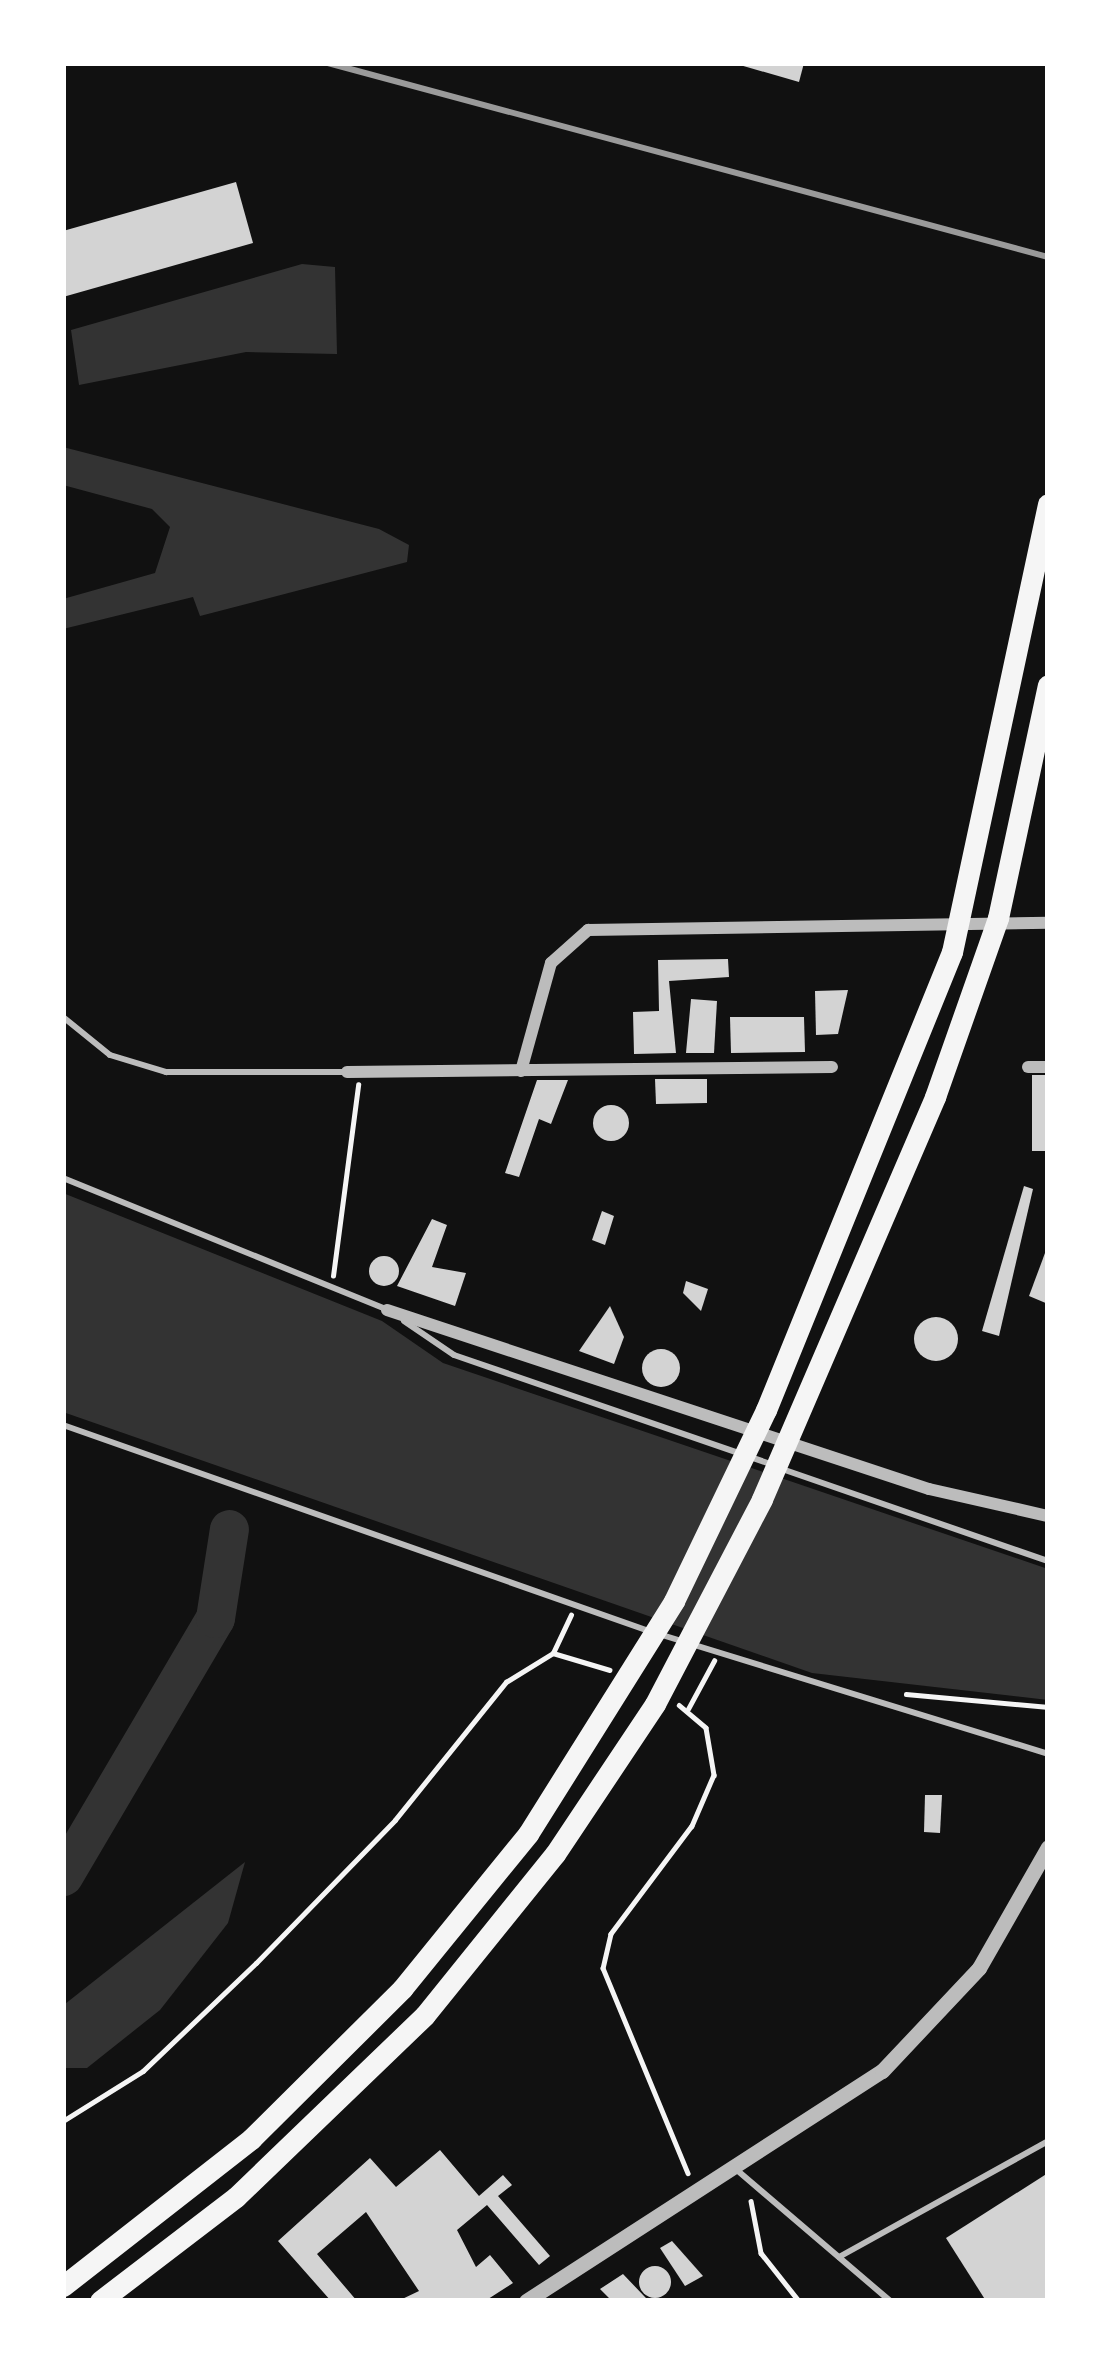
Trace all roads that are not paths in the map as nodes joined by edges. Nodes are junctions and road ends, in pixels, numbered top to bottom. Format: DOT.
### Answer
graph roads {
  1 [pos="1048,504"];
  2 [pos="1048,685"];
  3 [pos="1048,923"];
  4 [pos="63,1017"];
  5 [pos="832,1067"];
  6 [pos="1028,1067"];
  7 [pos="1048,1067"];
  8 [pos="521,1071"];
  9 [pos="353,1072"];
  10 [pos="63,1178"];
  11 [pos="387,1310"];
  12 [pos="63,1425"];
  13 [pos="1048,1516"];
  14 [pos="1048,1561"];
  15 [pos="1048,1754"];
  16 [pos="1048,1847"];
  17 [pos="1048,2141"];
  18 [pos="738,2171"];
  19 [pos="839,2257"];
  20 [pos="63,2286"];
  21 [pos="100,2301"];
  22 [pos="526,2301"];
  23 [pos="890,2301"];
  1 -- 20 [label="highway"];
  2 -- 21 [label="highway"];
  3 -- 8 [label="street"];
  4 -- 9 [label="lane"];
  5 -- 8 [label="street"];
  6 -- 7 [label="street"];
  8 -- 9 [label="street"];
  10 -- 11 [label="lane"];
  11 -- 13 [label="street"];
  11 -- 14 [label="lane"];
  12 -- 15 [label="lane"];
  16 -- 18 [label="street"];
  17 -- 19 [label="lane"];
  18 -- 19 [label="lane"];
  18 -- 22 [label="street"];
  19 -- 23 [label="lane"];
}
